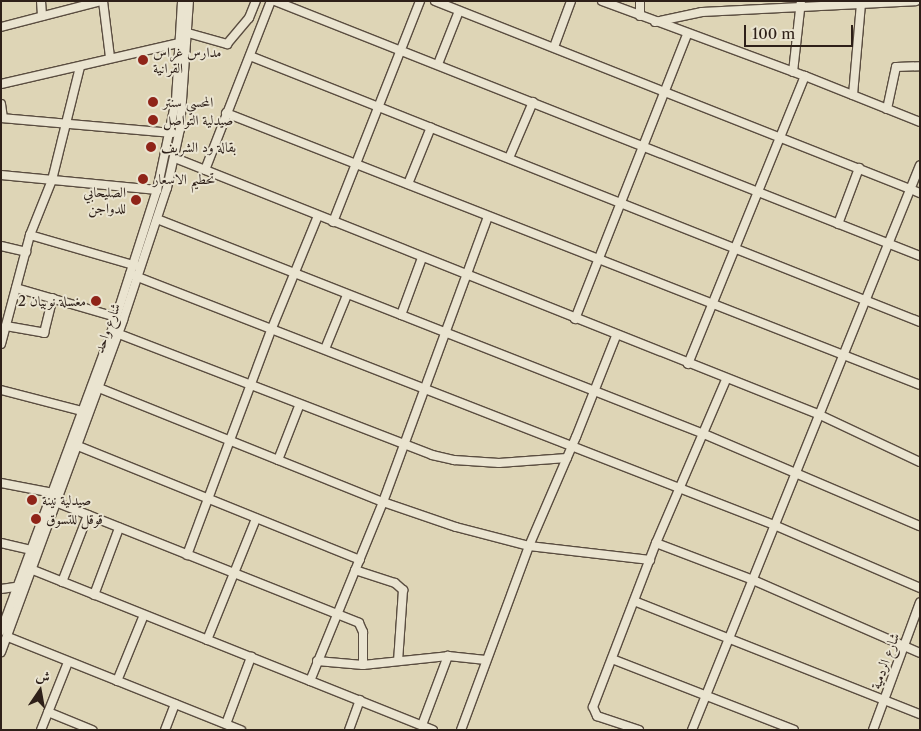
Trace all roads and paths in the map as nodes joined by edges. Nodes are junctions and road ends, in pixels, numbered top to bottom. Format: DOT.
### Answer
graph roads {
  1 [pos="41,1"];
  2 [pos="102,1"];
  3 [pos="182,1"];
  4 [pos="189,1"];
  5 [pos="256,1"];
  6 [pos="273,1"];
  7 [pos="420,1"];
  8 [pos="435,1"];
  9 [pos="571,1"];
  10 [pos="602,1"];
  11 [pos="640,1"];
  12 [pos="916,1"];
  13 [pos="890,2"];
  14 [pos="861,4"];
  15 [pos="801,5"];
  16 [pos="459,11"];
  17 [pos="42,16"];
  18 [pos="640,16"];
  19 [pos="654,22"];
  20 [pos="1,27"];
  21 [pos="188,33"];
  22 [pos="687,35"];
  23 [pos="182,45"];
  24 [pos="554,47"];
  25 [pos="401,50"];
  26 [pos="250,56"];
  27 [pos="110,57"];
  28 [pos="438,64"];
  29 [pos="920,66"];
  30 [pos="80,67"];
  31 [pos="793,72"];
  32 [pos="805,76"];
  33 [pos="1,84"];
  34 [pos="665,92"];
  35 [pos="853,95"];
  36 [pos="533,102"];
  37 [pos="1,104"];
  38 [pos="380,107"];
  39 [pos="887,109"];
  40 [pos="226,113"];
  41 [pos="2,118"];
  42 [pos="920,122"];
  43 [pos="64,123"];
  44 [pos="430,127"];
  45 [pos="172,132"];
  46 [pos="779,136"];
  47 [pos="644,146"];
  48 [pos="175,158"];
  49 [pos="510,158"];
  50 [pos="356,163"];
  51 [pos="920,165"];
  52 [pos="860,168"];
  53 [pos="205,170"];
  54 [pos="1,175"];
  55 [pos="52,180"];
  56 [pos="408,184"];
  57 [pos="910,188"];
  58 [pos="158,190"];
  59 [pos="757,191"];
  60 [pos="920,193"];
  61 [pos="622,202"];
  62 [pos="318,216"];
  63 [pos="488,217"];
  64 [pos="157,219"];
  65 [pos="333,222"];
  66 [pos="838,224"];
  67 [pos="30,236"];
  68 [pos="888,242"];
  69 [pos="1,246"];
  70 [pos="735,248"];
  71 [pos="26,252"];
  72 [pos="920,256"];
  73 [pos="422,258"];
  74 [pos="600,260"];
  75 [pos="137,267"];
  76 [pos="294,274"];
  77 [pos="465,275"];
  78 [pos="134,276"];
  79 [pos="16,288"];
  80 [pos="347,295"];
  81 [pos="53,298"];
  82 [pos="866,299"];
  83 [pos="712,303"];
  84 [pos="5,314"];
  85 [pos="401,315"];
  86 [pos="116,318"];
  87 [pos="575,320"];
  88 [pos="920,322"];
  89 [pos="6,326"];
  90 [pos="272,328"];
  91 [pos="444,332"];
  92 [pos="118,334"];
  93 [pos="616,336"];
  94 [pos="1,344"];
  95 [pos="325,348"];
  96 [pos="844,356"];
  97 [pos="688,364"];
  98 [pos="726,380"];
  99 [pos="920,385"];
  100 [pos="250,386"];
  101 [pos="424,387"];
  102 [pos="99,388"];
  103 [pos="1,390"];
  104 [pos="594,392"];
  105 [pos="90,400"];
  106 [pos="299,406"];
  107 [pos="82,411"];
  108 [pos="820,415"];
  109 [pos="704,434"];
  110 [pos="229,441"];
  111 [pos="403,445"];
  112 [pos="78,446"];
  113 [pos="571,448"];
  114 [pos="567,458"];
  115 [pos="278,460"];
  116 [pos="920,462"];
  117 [pos="796,472"];
  118 [pos="1,484"];
  119 [pos="678,490"];
  120 [pos="53,493"];
  121 [pos="208,499"];
  122 [pos="383,502"];
  123 [pos="58,503"];
  124 [pos="88,515"];
  125 [pos="256,519"];
  126 [pos="774,526"];
  127 [pos="920,526"];
  128 [pos="118,528"];
  129 [pos="1,543"];
  130 [pos="656,543"];
  131 [pos="529,546"];
  132 [pos="36,550"];
  133 [pos="187,555"];
  134 [pos="360,560"];
  135 [pos="650,560"];
  136 [pos="29,568"];
  137 [pos="355,570"];
  138 [pos="234,573"];
  139 [pos="752,580"];
  140 [pos="62,582"];
  141 [pos="22,586"];
  142 [pos="920,588"];
  143 [pos="1,589"];
  144 [pos="94,595"];
  145 [pos="634,601"];
  146 [pos="920,602"];
  147 [pos="336,613"];
  148 [pos="144,615"];
  149 [pos="4,634"];
  150 [pos="729,638"];
  151 [pos="207,640"];
  152 [pos="904,648"];
  153 [pos="1,652"];
  154 [pos="920,653"];
  155 [pos="448,656"];
  156 [pos="251,657"];
  157 [pos="612,658"];
  158 [pos="486,660"];
  159 [pos="317,661"];
  160 [pos="68,662"];
  161 [pos="398,662"];
  162 [pos="363,665"];
  163 [pos="117,681"];
  164 [pos="310,681"];
  165 [pos="706,693"];
  166 [pos="360,700"];
  167 [pos="883,702"];
  168 [pos="175,704"];
  169 [pos="48,712"];
  170 [pos="920,714"];
  171 [pos="226,724"];
  172 [pos="422,726"];
  173 [pos="41,730"];
  174 [pos="92,730"];
  175 [pos="164,730"];
  176 [pos="241,730"];
  177 [pos="349,730"];
  178 [pos="433,730"];
  179 [pos="461,730"];
  180 [pos="639,730"];
  181 [pos="692,730"];
  182 [pos="794,730"];
  183 [pos="873,730"];
  1 -- 17 [label="street"];
  2 -- 17 [label="street"];
  2 -- 27 [label="street"];
  3 -- 23 [label="street, شارع واحد"];
  4 -- 21 [label="street, شارع واحد"];
  5 -- 21 [label="street"];
  6 -- 25 [label="street"];
  6 -- 26 [label="street"];
  7 -- 25 [label="street"];
  8 -- 16 [label="street"];
  9 -- 24 [label="street"];
  10 -- 18 [label="street"];
  11 -- 18 [label="street"];
  12 -- 13 [label="street"];
  13 -- 14 [label="street"];
  14 -- 15 [label="street"];
  14 -- 35 [label="street"];
  15 -- 19 [label="street"];
  15 -- 31 [label="street"];
  16 -- 24 [label="street"];
  16 -- 28 [label="street"];
  17 -- 20 [label="street"];
  18 -- 19 [label="street"];
  19 -- 22 [label="street"];
  21 -- 23 [label="street, شارع واحد"];
  22 -- 31 [label="street"];
  22 -- 34 [label="street"];
  23 -- 27 [label="street"];
  23 -- 45 [label="street, شارع واحد"];
  23 -- 48 [label="street, شارع واحد"];
  24 -- 34 [label="street"];
  25 -- 28 [label="street"];
  25 -- 38 [label="street"];
  26 -- 38 [label="street"];
  26 -- 40 [label="street"];
  27 -- 30 [label="street"];
  28 -- 36 [label="street"];
  29 -- 39 [label="street"];
  30 -- 33 [label="street"];
  30 -- 43 [label="street"];
  31 -- 32 [label="street"];
  32 -- 35 [label="street"];
  32 -- 46 [label="street"];
  34 -- 46 [label="street"];
  34 -- 47 [label="street"];
  35 -- 39 [label="street"];
  36 -- 47 [label="street"];
  36 -- 49 [label="street"];
  37 -- 41 [label="street"];
  38 -- 44 [label="street"];
  38 -- 50 [label="street"];
  39 -- 42 [label="street"];
  40 -- 50 [label="street"];
  40 -- 53 [label="street"];
  41 -- 43 [label="street"];
  43 -- 45 [label="street"];
  43 -- 55 [label="street"];
  44 -- 49 [label="street"];
  44 -- 56 [label="street"];
  45 -- 58 [label="street, شارع واحد"];
  46 -- 52 [label="street"];
  46 -- 59 [label="street"];
  47 -- 59 [label="street"];
  47 -- 61 [label="street"];
  48 -- 53 [label="street"];
  48 -- 64 [label="street, شارع واحد"];
  49 -- 61 [label="street"];
  50 -- 56 [label="street"];
  50 -- 65 [label="street"];
  51 -- 57 [label="street"];
  52 -- 57 [label="street"];
  52 -- 66 [label="street"];
  53 -- 62 [label="street"];
  54 -- 55 [label="street"];
  55 -- 58 [label="street"];
  55 -- 67 [label="street"];
  56 -- 63 [label="street"];
  57 -- 60 [label="street"];
  57 -- 68 [label="street"];
  58 -- 75 [label="street, شارع واحد"];
  59 -- 66 [label="street"];
  59 -- 70 [label="street"];
  61 -- 70 [label="street"];
  61 -- 74 [label="street"];
  62 -- 65 [label="street"];
  62 -- 76 [label="street"];
  63 -- 74 [label="street"];
  63 -- 77 [label="street"];
  64 -- 75 [label="street, شارع واحد"];
  64 -- 76 [label="street"];
  65 -- 73 [label="street"];
  66 -- 68 [label="street"];
  67 -- 71 [label="street"];
  67 -- 75 [label="street"];
  68 -- 72 [label="street"];
  68 -- 82 [label="street"];
  69 -- 71 [label="street"];
  70 -- 82 [label="street"];
  70 -- 83 [label="street"];
  71 -- 79 [label="street"];
  73 -- 77 [label="street"];
  73 -- 85 [label="street"];
  74 -- 83 [label="street"];
  74 -- 87 [label="street"];
  75 -- 78 [label="street, شارع واحد"];
  76 -- 80 [label="street"];
  76 -- 90 [label="street"];
  77 -- 87 [label="street"];
  77 -- 91 [label="street"];
  78 -- 86 [label="street, شارع واحد"];
  78 -- 90 [label="street"];
  78 -- 92 [label="street, شارع واحد"];
  79 -- 81 [label="street"];
  79 -- 84 [label="street"];
  80 -- 85 [label="street"];
  80 -- 95 [label="street"];
  81 -- 86 [label="street"];
  81 -- 89 [label="street"];
  82 -- 88 [label="street"];
  82 -- 96 [label="street"];
  83 -- 96 [label="street"];
  83 -- 97 [label="street"];
  84 -- 89 [label="street"];
  85 -- 91 [label="street"];
  86 -- 105 [label="street, شارع واحد"];
  87 -- 93 [label="street"];
  89 -- 94 [label="street"];
  90 -- 95 [label="street"];
  90 -- 100 [label="street"];
  91 -- 101 [label="street"];
  91 -- 104 [label="street"];
  92 -- 100 [label="street"];
  92 -- 102 [label="street, شارع واحد"];
  93 -- 97 [label="street"];
  93 -- 104 [label="street"];
  95 -- 101 [label="street"];
  96 -- 99 [label="street"];
  96 -- 108 [label="street"];
  97 -- 98 [label="street"];
  98 -- 108 [label="street"];
  98 -- 109 [label="street"];
  100 -- 106 [label="street"];
  100 -- 110 [label="street"];
  101 -- 111 [label="street"];
  101 -- 113 [label="street"];
  102 -- 105 [label="street, شارع واحد"];
  102 -- 110 [label="street"];
  103 -- 107 [label="street"];
  104 -- 109 [label="street"];
  104 -- 113 [label="street"];
  105 -- 107 [label="street, شارع واحد"];
  105 -- 112 [label="street, شارع واحد"];
  106 -- 111 [label="street"];
  106 -- 115 [label="street"];
  107 -- 120 [label="street, شارع واحد"];
  108 -- 116 [label="street"];
  108 -- 117 [label="street"];
  109 -- 117 [label="street"];
  109 -- 119 [label="street"];
  110 -- 115 [label="street"];
  110 -- 121 [label="street"];
  111 -- 114 [label="street"];
  111 -- 122 [label="street"];
  112 -- 121 [label="street"];
  112 -- 123 [label="street, شارع واحد"];
  113 -- 114 [label="street"];
  113 -- 119 [label="street"];
  114 -- 131 [label="street"];
  115 -- 122 [label="street"];
  117 -- 126 [label="street"];
  117 -- 127 [label="street"];
  118 -- 120 [label="street"];
  119 -- 126 [label="street"];
  119 -- 130 [label="street"];
  120 -- 132 [label="street, شارع واحد"];
  121 -- 125 [label="street"];
  121 -- 133 [label="street"];
  122 -- 131 [label="street"];
  122 -- 134 [label="street"];
  123 -- 124 [label="street"];
  123 -- 132 [label="street, شارع واحد"];
  124 -- 128 [label="street"];
  124 -- 140 [label="street"];
  125 -- 134 [label="street"];
  125 -- 138 [label="street"];
  126 -- 139 [label="street"];
  126 -- 142 [label="street"];
  128 -- 133 [label="street"];
  128 -- 144 [label="street"];
  129 -- 132 [label="street"];
  130 -- 135 [label="street"];
  130 -- 139 [label="street"];
  131 -- 135 [label="street"];
  131 -- 158 [label="street"];
  132 -- 136 [label="street, شارع واحد"];
  133 -- 138 [label="street"];
  134 -- 137 [label="street"];
  135 -- 145 [label="street"];
  136 -- 140 [label="street"];
  136 -- 141 [label="street, شارع واحد"];
  137 -- 147 [label="street"];
  137 -- 161 [label="street"];
  138 -- 147 [label="street"];
  138 -- 151 [label="street"];
  139 -- 150 [label="street"];
  139 -- 152 [label="street"];
  140 -- 144 [label="street"];
  141 -- 143 [label="street"];
  141 -- 149 [label="street, شارع واحد"];
  144 -- 148 [label="street"];
  145 -- 150 [label="street"];
  145 -- 157 [label="street"];
  146 -- 152 [label="street, شارع الردمية"];
  147 -- 159 [label="street"];
  147 -- 162 [label="street"];
  148 -- 151 [label="street"];
  148 -- 163 [label="street"];
  149 -- 153 [label="street, شارع واحد"];
  149 -- 160 [label="street"];
  150 -- 165 [label="street"];
  150 -- 167 [label="street"];
  151 -- 156 [label="street"];
  152 -- 154 [label="street"];
  152 -- 167 [label="street, شارع الردمية"];
  155 -- 158 [label="street"];
  155 -- 161 [label="street"];
  155 -- 172 [label="street"];
  156 -- 164 [label="street"];
  156 -- 171 [label="street"];
  157 -- 165 [label="street"];
  157 -- 180 [label="street"];
  158 -- 179 [label="street"];
  159 -- 162 [label="street"];
  159 -- 164 [label="street"];
  160 -- 163 [label="street"];
  160 -- 169 [label="street"];
  161 -- 162 [label="street"];
  163 -- 168 [label="street"];
  164 -- 166 [label="street"];
  165 -- 181 [label="street"];
  165 -- 182 [label="street"];
  166 -- 172 [label="street"];
  166 -- 177 [label="street"];
  167 -- 170 [label="street"];
  167 -- 183 [label="street, شارع الردمية"];
  168 -- 171 [label="street"];
  168 -- 175 [label="street"];
  169 -- 173 [label="street"];
  169 -- 174 [label="street"];
  171 -- 176 [label="street"];
  172 -- 178 [label="street"];
}
